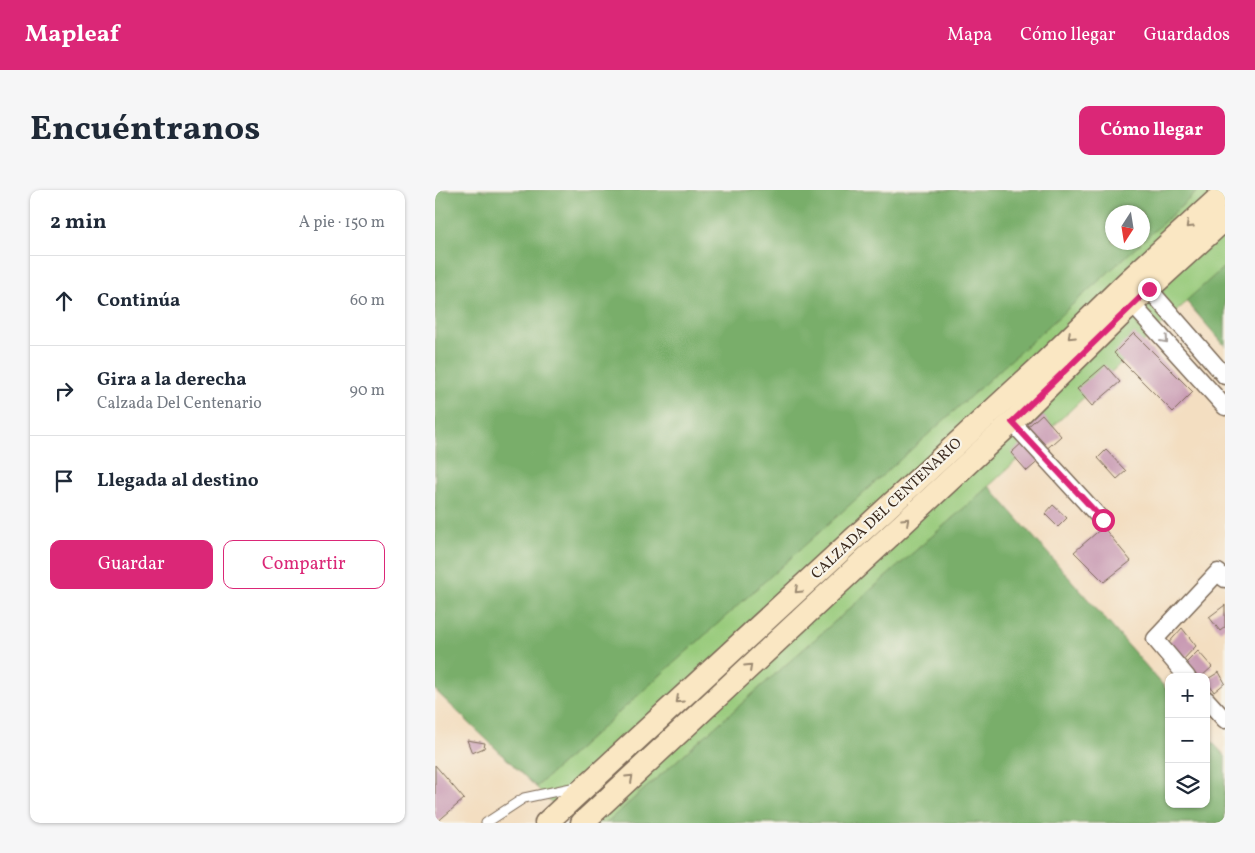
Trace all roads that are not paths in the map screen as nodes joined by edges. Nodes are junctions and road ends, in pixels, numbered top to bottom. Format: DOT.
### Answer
graph roads {
  1 [pos="1225,192"];
  2 [pos="1225,219"];
  3 [pos="1138,281"];
  4 [pos="1132,304"];
  5 [pos="1050,371"];
  6 [pos="1225,376"];
  7 [pos="1219,389"];
  8 [pos="1225,407"];
  9 [pos="1012,422"];
  10 [pos="1103,520"];
  11 [pos="863,530"];
  12 [pos="877,548"];
  13 [pos="1225,579"];
  14 [pos="1184,673"];
  15 [pos="1210,703"];
  16 [pos="1225,720"];
  17 [pos="599,790"];
  18 [pos="486,823"];
  19 [pos="546,823"];
  20 [pos="582,823"];
  1 -- 3 [label="main road, CALZADA DEL CENTENARIO, one-way"];
  2 -- 3 [label="main road, CALZADA DEL CENTENARIO"];
  3 -- 4 [label="main road, CALZADA DEL CENTENARIO"];
  3 -- 5 [label="main road, CALZADA DEL CENTENARIO, one-way"];
  3 -- 6 [label="street"];
  4 -- 5 [label="main road, CALZADA DEL CENTENARIO"];
  4 -- 7 [label="street, one-way"];
  5 -- 9 [label="main road, CALZADA DEL CENTENARIO"];
  5 -- 11 [label="main road, CALZADA DEL CENTENARIO"];
  7 -- 8 [label="street"];
  9 -- 10 [label="street"];
  12 -- 9 [label="main road, CALZADA DEL CENTENARIO, one-way"];
  11 -- 12 [label="main road"];
  11 -- 17 [label="main road, CALZADA DEL CENTENARIO, one-way"];
  17 -- 12 [label="main road, CALZADA DEL CENTENARIO, one-way"];
  13 -- 14 [label="street"];
  15 -- 16 [label="street"];
  17 -- 18 [label="lane"];
  17 -- 19 [label="main road, CALZADA DEL CENTENARIO"];
  17 -- 20 [label="main road, CALZADA DEL CENTENARIO"];
}
